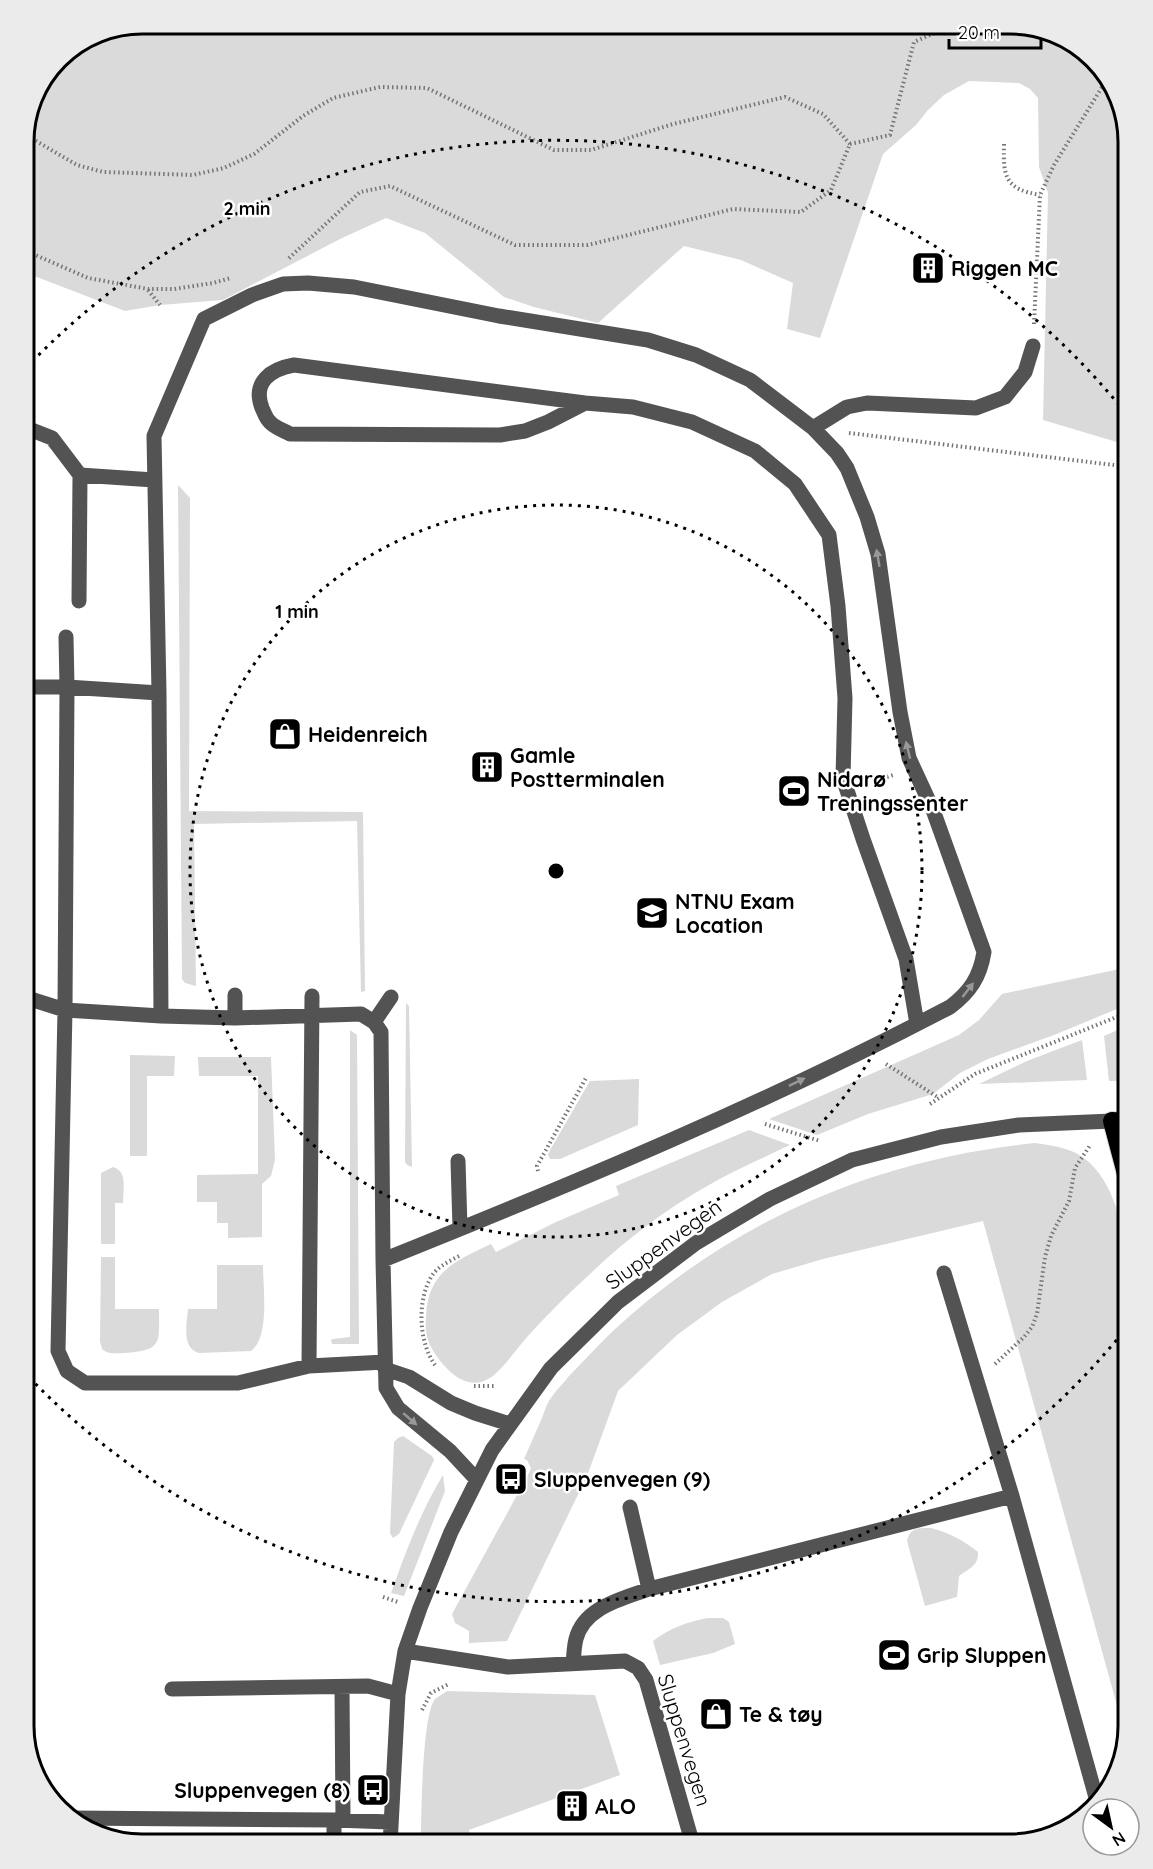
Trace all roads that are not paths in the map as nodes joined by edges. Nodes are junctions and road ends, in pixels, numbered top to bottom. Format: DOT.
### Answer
graph roads {
  1 [pos="1033,346"];
  2 [pos="585,403"];
  3 [pos="813,429"];
  4 [pos="35,431"];
  5 [pos="80,475"];
  6 [pos="154,480"];
  7 [pos="79,601"];
  8 [pos="66,637"];
  9 [pos="35,687"];
  10 [pos="68,687"];
  11 [pos="159,693"];
  12 [pos="235,995"];
  13 [pos="312,996"];
  14 [pos="391,997"];
  15 [pos="34,1000"];
  16 [pos="65,1010"];
  17 [pos="311,1015"];
  18 [pos="161,1016"];
  19 [pos="235,1018"];
  20 [pos="374,1022"];
  21 [pos="917,1024"];
  22 [pos="1118,1122"];
  23 [pos="458,1161"];
  24 [pos="460,1228"];
  25 [pos="383,1260"];
  26 [pos="944,1273"];
  27 [pos="309,1366"];
  28 [pos="385,1366"];
  29 [pos="510,1424"];
  30 [pos="477,1480"];
  31 [pos="1012,1496"];
  32 [pos="630,1507"];
  33 [pos="649,1589"];
  34 [pos="405,1651"];
  35 [pos="573,1663"];
  36 [pos="342,1687"];
  37 [pos="172,1689"];
  38 [pos="398,1694"];
  39 [pos="1095,1793"];
  40 [pos="87,1818"];
  41 [pos="339,1820"];
  42 [pos="390,1822"];
  43 [pos="336,1834"];
  44 [pos="390,1834"];
  45 [pos="690,1834"];
  1 -- 3 [label="street"];
  2 -- 2 [label="street"];
  2 -- 21 [label="street"];
  3 -- 6 [label="street"];
  21 -- 3 [label="street, one-way"];
  4 -- 5 [label="street"];
  5 -- 6 [label="street"];
  5 -- 7 [label="street"];
  6 -- 11 [label="street"];
  8 -- 10 [label="street"];
  9 -- 10 [label="street"];
  10 -- 11 [label="street"];
  10 -- 16 [label="street"];
  11 -- 18 [label="street"];
  12 -- 19 [label="street"];
  13 -- 17 [label="street"];
  14 -- 20 [label="street"];
  15 -- 16 [label="street"];
  16 -- 18 [label="street"];
  16 -- 27 [label="street"];
  17 -- 19 [label="street"];
  17 -- 20 [label="street"];
  17 -- 27 [label="street"];
  18 -- 19 [label="street"];
  20 -- 25 [label="street"];
  24 -- 21 [label="street, one-way"];
  22 -- 29 [label="street, Sluppenvegen"];
  23 -- 24 [label="street"];
  24 -- 25 [label="street"];
  25 -- 28 [label="street"];
  26 -- 31 [label="street"];
  27 -- 28 [label="street"];
  28 -- 29 [label="street"];
  28 -- 30 [label="street, one-way"];
  29 -- 30 [label="street, Sluppenvegen"];
  30 -- 34 [label="street, Sluppenvegen"];
  31 -- 33 [label="street"];
  31 -- 39 [label="street"];
  32 -- 33 [label="street"];
  33 -- 35 [label="street"];
  34 -- 35 [label="street, Sluppenvegen"];
  34 -- 38 [label="street, Sluppenvegen"];
  35 -- 45 [label="street, Sluppenvegen"];
  36 -- 37 [label="street"];
  36 -- 38 [label="street"];
  36 -- 41 [label="street"];
  38 -- 42 [label="street, Sluppenvegen"];
  40 -- 41 [label="street"];
  41 -- 42 [label="street"];
  41 -- 43 [label="street"];
  42 -- 44 [label="street, Sluppenvegen"];
}
